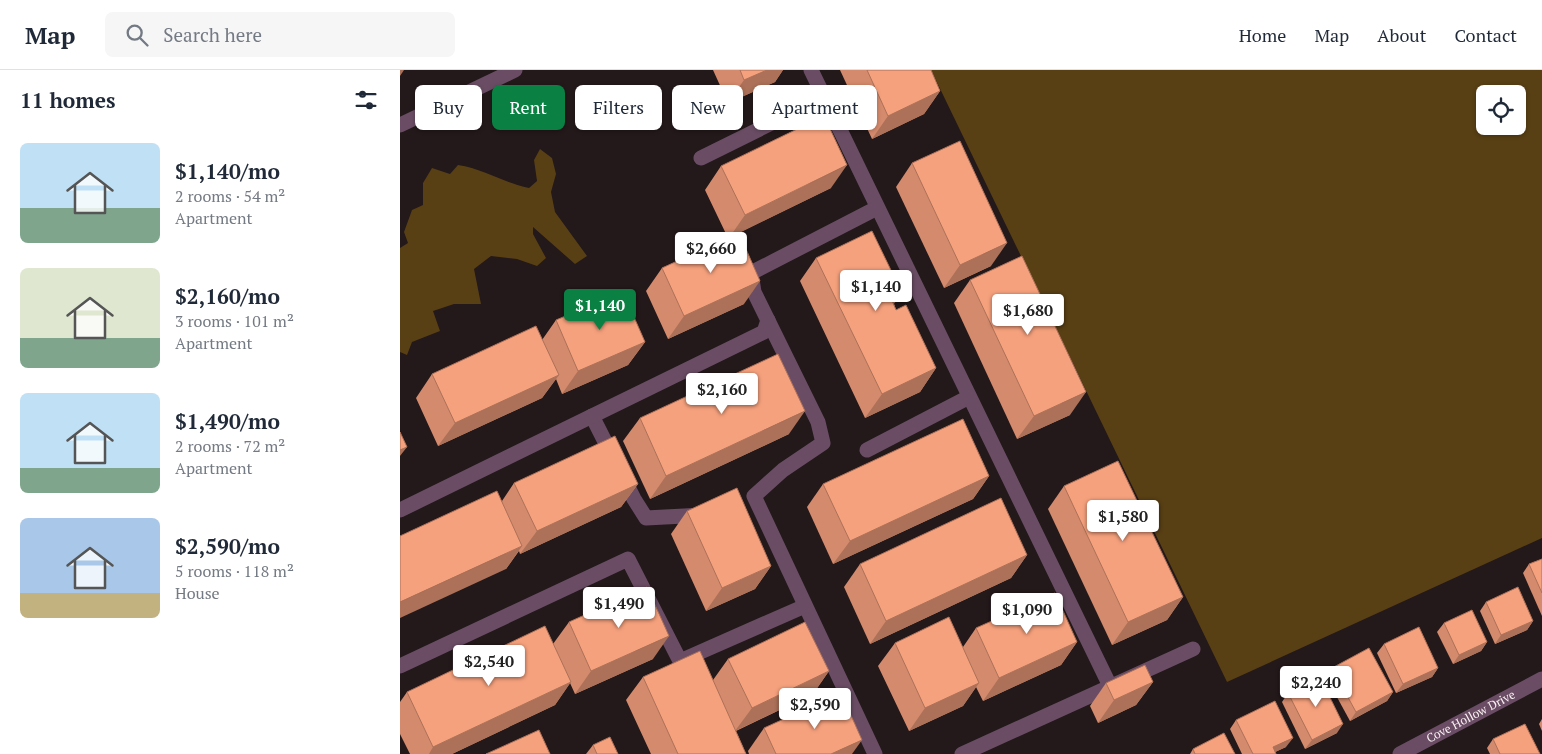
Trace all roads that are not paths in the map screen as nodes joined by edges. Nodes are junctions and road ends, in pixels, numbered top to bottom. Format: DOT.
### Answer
graph roads {
  1 [pos="515,70"];
  2 [pos="811,70"];
  3 [pos="818,85"];
  4 [pos="400,125"];
  5 [pos="757,130"];
  6 [pos="840,130"];
  7 [pos="701,158"];
  8 [pos="877,208"];
  9 [pos="768,320"];
  10 [pos="969,397"];
  11 [pos="592,416"];
  12 [pos="867,450"];
  13 [pos="400,510"];
  14 [pos="717,510"];
  15 [pos="805,606"];
  16 [pos="1192,649"];
  17 [pos="400,666"];
  18 [pos="1542,679"];
  19 [pos="1110,686"];
  20 [pos="875,754"];
  21 [pos="962,754"];
  22 [pos="1400,754"];
  1 -- 4 [label="street"];
  2 -- 3 [label="street"];
  5 -- 7 [label="street"];
  6 -- 8 [label="street"];
  8 -- 9 [label="street"];
  8 -- 10 [label="street"];
  9 -- 11 [label="street"];
  9 -- 15 [label="street"];
  10 -- 12 [label="street"];
  10 -- 19 [label="street"];
  11 -- 13 [label="street"];
  11 -- 14 [label="street"];
  15 -- 17 [label="street"];
  15 -- 20 [label="street"];
  16 -- 19 [label="street"];
  18 -- 22 [label="street, Cove Hollow Drive"];
  19 -- 21 [label="street"];
}
